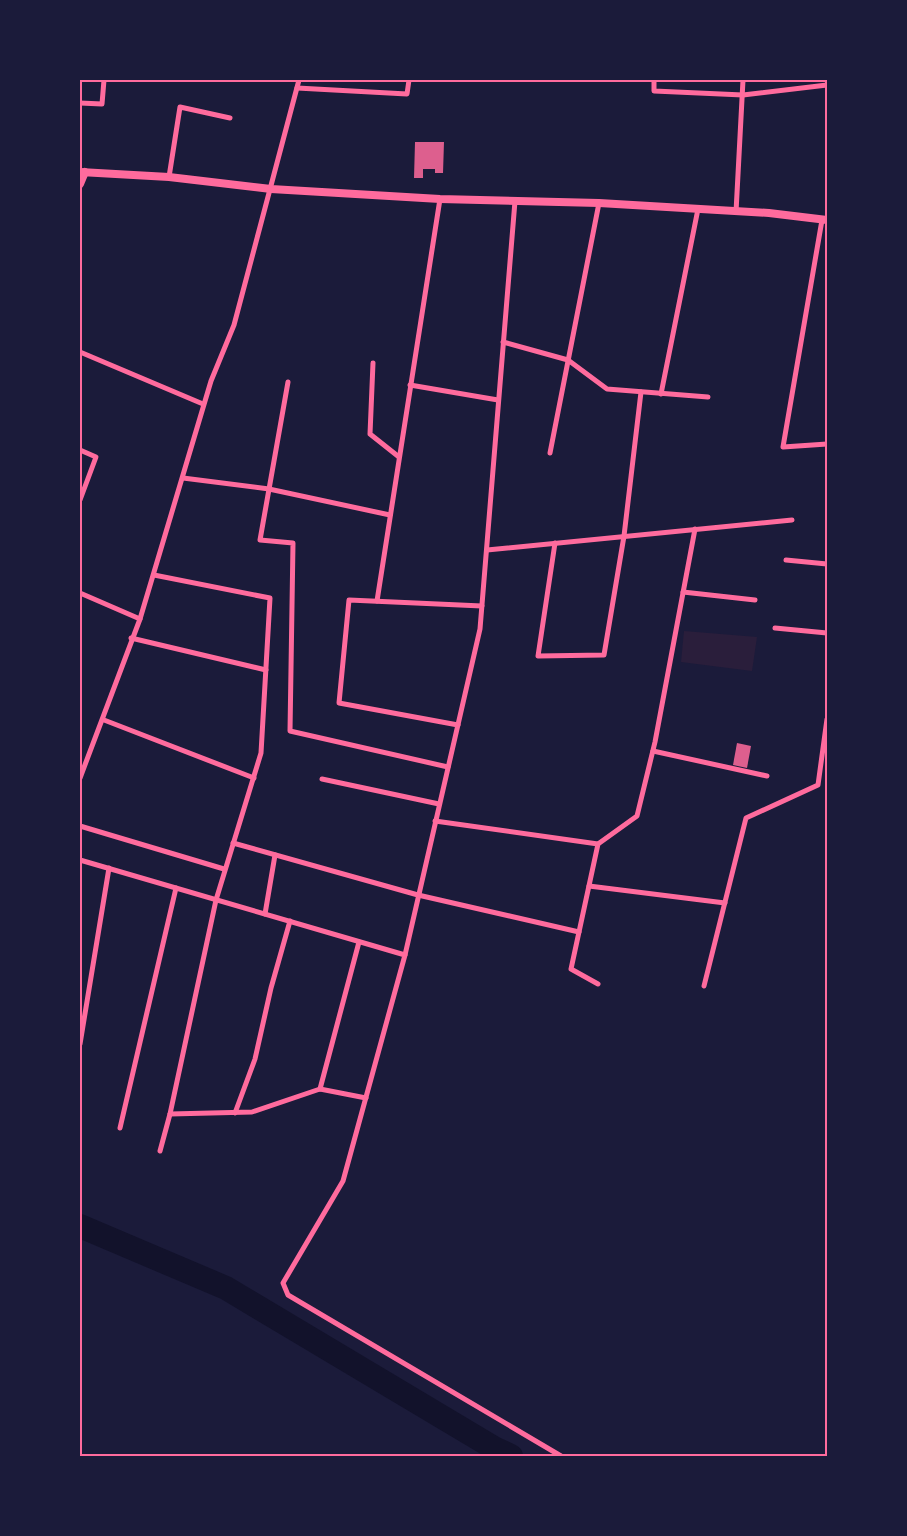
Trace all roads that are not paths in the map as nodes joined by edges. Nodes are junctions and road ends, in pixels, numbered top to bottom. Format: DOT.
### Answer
graph roads {
  1 [pos="104,80"];
  2 [pos="299,80"];
  3 [pos="409,80"];
  4 [pos="654,80"];
  5 [pos="743,80"];
  6 [pos="827,85"];
  7 [pos="297,88"];
  8 [pos="743,95"];
  9 [pos="80,103"];
  10 [pos="230,118"];
  11 [pos="82,172"];
  12 [pos="169,177"];
  13 [pos="80,184"];
  14 [pos="271,189"];
  15 [pos="440,199"];
  16 [pos="515,201"];
  17 [pos="599,203"];
  18 [pos="698,209"];
  19 [pos="736,212"];
  20 [pos="824,220"];
  21 [pos="503,342"];
  22 [pos="80,352"];
  23 [pos="568,360"];
  24 [pos="373,363"];
  25 [pos="288,382"];
  26 [pos="410,385"];
  27 [pos="641,392"];
  28 [pos="661,394"];
  29 [pos="708,397"];
  30 [pos="498,400"];
  31 [pos="204,404"];
  32 [pos="827,444"];
  33 [pos="80,450"];
  34 [pos="550,453"];
  35 [pos="399,457"];
  36 [pos="183,478"];
  37 [pos="269,489"];
  38 [pos="80,500"];
  39 [pos="390,515"];
  40 [pos="792,520"];
  41 [pos="694,529"];
  42 [pos="624,536"];
  43 [pos="555,543"];
  44 [pos="487,550"];
  45 [pos="786,560"];
  46 [pos="827,564"];
  47 [pos="154,575"];
  48 [pos="80,592"];
  49 [pos="683,592"];
  50 [pos="755,600"];
  51 [pos="377,601"];
  52 [pos="482,606"];
  53 [pos="140,619"];
  54 [pos="775,628"];
  55 [pos="827,633"];
  56 [pos="131,638"];
  57 [pos="266,670"];
  58 [pos="827,719"];
  59 [pos="104,720"];
  60 [pos="458,725"];
  61 [pos="653,751"];
  62 [pos="80,754"];
  63 [pos="87,757"];
  64 [pos="448,767"];
  65 [pos="768,776"];
  66 [pos="80,778"];
  67 [pos="254,778"];
  68 [pos="322,778"];
  69 [pos="439,804"];
  70 [pos="435,821"];
  71 [pos="80,826"];
  72 [pos="233,843"];
  73 [pos="598,844"];
  74 [pos="275,855"];
  75 [pos="80,860"];
  76 [pos="109,868"];
  77 [pos="224,869"];
  78 [pos="589,886"];
  79 [pos="176,888"];
  80 [pos="418,895"];
  81 [pos="216,900"];
  82 [pos="724,904"];
  83 [pos="265,914"];
  84 [pos="290,921"];
  85 [pos="579,932"];
  86 [pos="359,942"];
  87 [pos="405,955"];
  88 [pos="598,984"];
  89 [pos="704,986"];
  90 [pos="80,1044"];
  91 [pos="320,1088"];
  92 [pos="366,1098"];
  93 [pos="235,1113"];
  94 [pos="170,1114"];
  95 [pos="120,1128"];
  96 [pos="160,1151"];
  97 [pos="561,1456"];
  1 -- 9 [label="street"];
  2 -- 7 [label="street"];
  3 -- 7 [label="street"];
  4 -- 8 [label="street"];
  5 -- 8 [label="street"];
  6 -- 8 [label="street"];
  7 -- 14 [label="street"];
  8 -- 19 [label="street"];
  10 -- 12 [label="street"];
  11 -- 12 [label="street"];
  11 -- 13 [label="street"];
  12 -- 14 [label="street"];
  14 -- 15 [label="street"];
  14 -- 31 [label="street"];
  15 -- 16 [label="street"];
  15 -- 26 [label="street"];
  16 -- 17 [label="street"];
  16 -- 21 [label="street"];
  17 -- 18 [label="street"];
  17 -- 23 [label="street"];
  18 -- 19 [label="street"];
  18 -- 28 [label="street"];
  19 -- 20 [label="street"];
  20 -- 32 [label="street"];
  21 -- 23 [label="street"];
  21 -- 30 [label="street"];
  22 -- 31 [label="street"];
  23 -- 27 [label="street"];
  23 -- 34 [label="street"];
  24 -- 35 [label="street"];
  25 -- 37 [label="street"];
  26 -- 30 [label="street"];
  26 -- 35 [label="street"];
  27 -- 28 [label="street"];
  27 -- 42 [label="street"];
  28 -- 29 [label="street"];
  30 -- 44 [label="street"];
  31 -- 36 [label="street"];
  33 -- 38 [label="street"];
  35 -- 39 [label="street"];
  36 -- 37 [label="street"];
  36 -- 47 [label="street"];
  37 -- 39 [label="street"];
  37 -- 64 [label="street"];
  39 -- 51 [label="street"];
  40 -- 41 [label="street"];
  41 -- 42 [label="street"];
  41 -- 49 [label="street"];
  42 -- 43 [label="street"];
  42 -- 43 [label="street"];
  43 -- 44 [label="street"];
  44 -- 52 [label="street"];
  45 -- 46 [label="street"];
  47 -- 53 [label="street"];
  47 -- 57 [label="street"];
  48 -- 53 [label="street"];
  49 -- 50 [label="street"];
  49 -- 61 [label="street"];
  51 -- 52 [label="street"];
  51 -- 60 [label="street"];
  52 -- 60 [label="street"];
  53 -- 56 [label="street"];
  54 -- 55 [label="street"];
  56 -- 57 [label="street"];
  56 -- 59 [label="street"];
  57 -- 67 [label="street"];
  58 -- 82 [label="street"];
  59 -- 63 [label="street"];
  59 -- 67 [label="street"];
  60 -- 64 [label="street"];
  61 -- 65 [label="street"];
  61 -- 73 [label="street"];
  62 -- 63 [label="street"];
  63 -- 66 [label="street"];
  64 -- 69 [label="street"];
  67 -- 72 [label="street"];
  68 -- 69 [label="street"];
  69 -- 70 [label="street"];
  70 -- 73 [label="street"];
  70 -- 80 [label="street"];
  71 -- 77 [label="street"];
  72 -- 74 [label="street"];
  72 -- 77 [label="street"];
  73 -- 78 [label="street"];
  74 -- 80 [label="street"];
  74 -- 83 [label="street"];
  75 -- 76 [label="street"];
  76 -- 79 [label="street"];
  76 -- 90 [label="street"];
  77 -- 81 [label="street"];
  78 -- 82 [label="street"];
  78 -- 85 [label="street"];
  79 -- 81 [label="street"];
  79 -- 95 [label="street"];
  80 -- 85 [label="street"];
  80 -- 87 [label="street"];
  81 -- 83 [label="street"];
  81 -- 94 [label="street"];
  82 -- 89 [label="street"];
  83 -- 84 [label="street"];
  84 -- 86 [label="street"];
  84 -- 93 [label="street"];
  85 -- 88 [label="street"];
  86 -- 87 [label="street"];
  86 -- 91 [label="street"];
  87 -- 92 [label="street"];
  91 -- 92 [label="street"];
  91 -- 93 [label="street"];
  92 -- 97 [label="street"];
  93 -- 94 [label="street"];
  94 -- 96 [label="street"];
}
